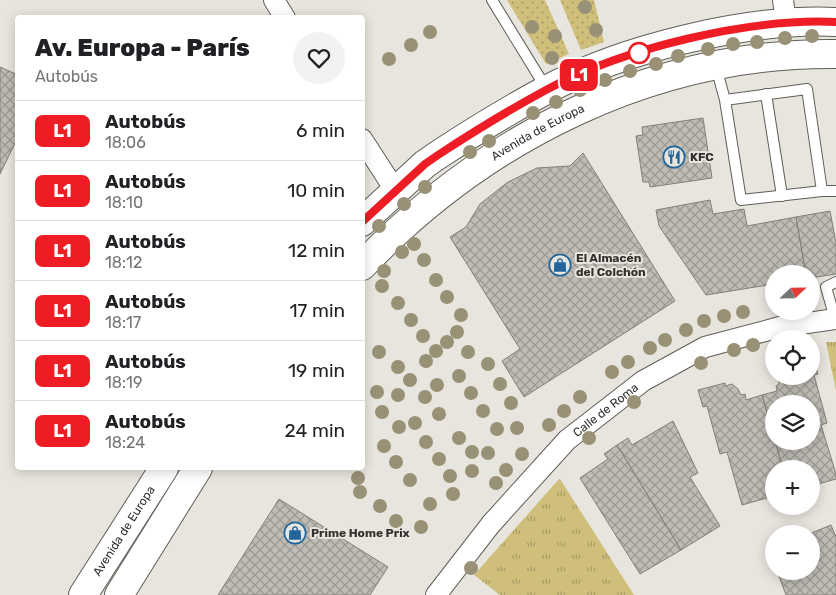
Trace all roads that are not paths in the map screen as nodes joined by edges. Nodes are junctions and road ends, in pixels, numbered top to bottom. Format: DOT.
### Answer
graph roads {
  1 [pos="274,0"];
  2 [pos="492,0"];
  3 [pos="784,11"];
  4 [pos="283,15"];
  5 [pos="836,22"];
  6 [pos="836,54"];
  7 [pos="715,64"];
  8 [pos="547,89"];
  9 [pos="766,94"];
  10 [pos="724,100"];
  11 [pos="365,144"];
  12 [pos="395,190"];
  13 [pos="822,191"];
  14 [pos="836,191"];
  15 [pos="782,196"];
  16 [pos="365,219"];
  17 [pos="365,263"];
  18 [pos="836,282"];
  19 [pos="836,319"];
  20 [pos="163,470"];
  21 [pos="197,470"];
  22 [pos="84,595"];
  23 [pos="120,595"];
  24 [pos="436,595"];
  1 -- 4 [label="street"];
  2 -- 8 [label="lane"];
  3 -- 5 [label="street"];
  3 -- 8 [label="street"];
  6 -- 7 [label="street, Avenida de Europa"];
  7 -- 10 [label="lane"];
  7 -- 17 [label="street, Avenida de Europa"];
  8 -- 12 [label="street"];
  9 -- 10 [label="lane"];
  9 -- 13 [label="lane"];
  9 -- 15 [label="lane"];
  10 -- 15 [label="lane"];
  11 -- 12 [label="street"];
  12 -- 16 [label="street"];
  13 -- 14 [label="lane"];
  13 -- 15 [label="lane"];
  18 -- 19 [label="lane"];
  19 -- 24 [label="street, Calle de Roma"];
  20 -- 22 [label="street, Avenida de Europa"];
  21 -- 23 [label="street"];
}
